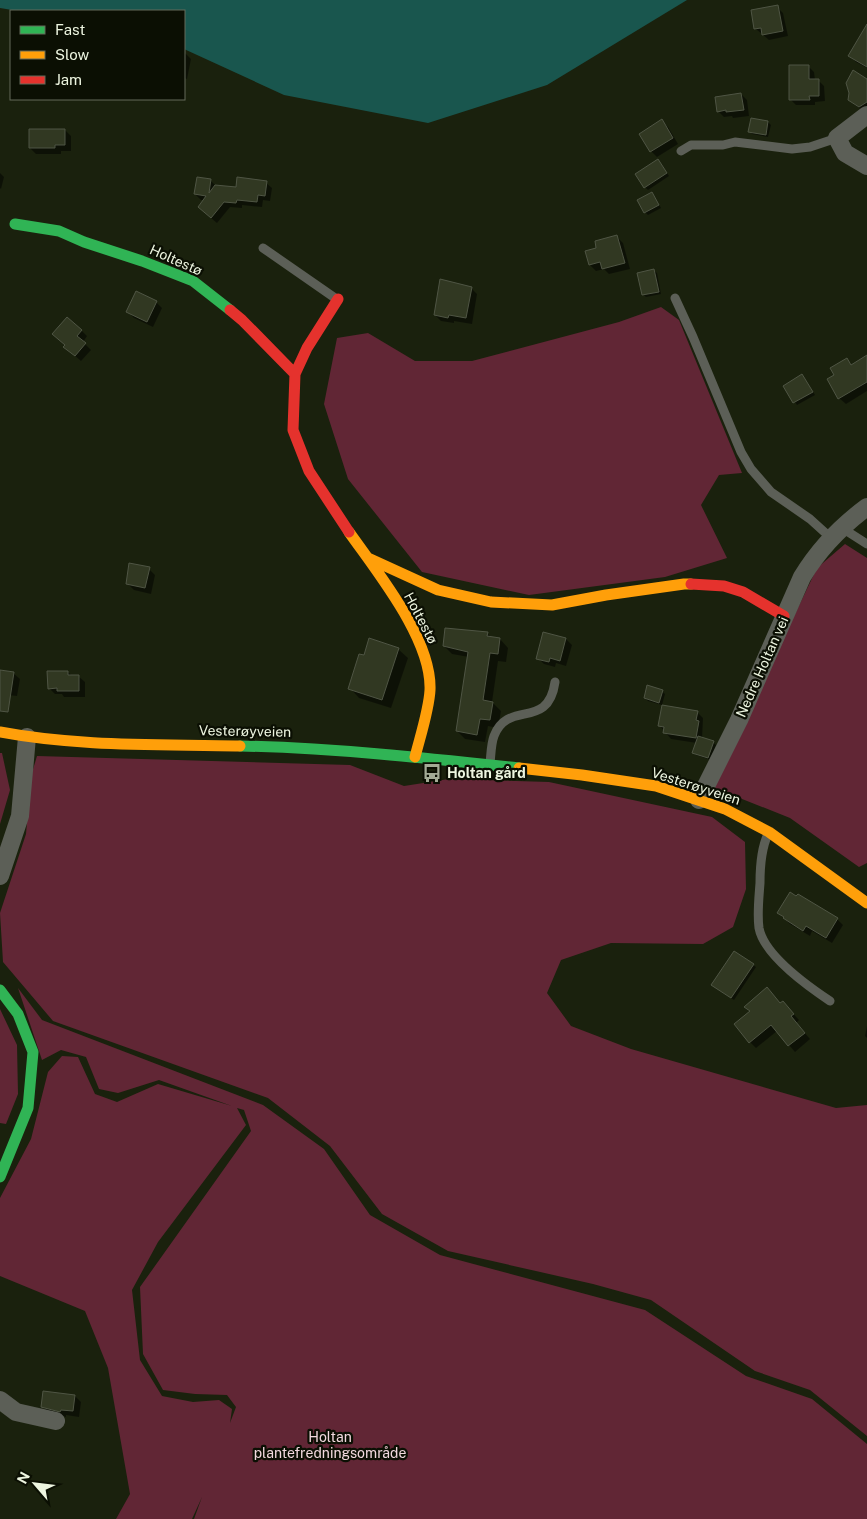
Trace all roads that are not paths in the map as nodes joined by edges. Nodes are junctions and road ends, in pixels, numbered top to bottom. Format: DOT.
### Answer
graph roads {
  1 [pos="867,115"];
  2 [pos="837,138"];
  3 [pos="681,151"];
  4 [pos="867,166"];
  5 [pos="15,224"];
  6 [pos="262,248"];
  7 [pos="675,298"];
  8 [pos="338,299"];
  9 [pos="295,374"];
  10 [pos="867,507"];
  11 [pos="836,533"];
  12 [pos="867,544"];
  13 [pos="367,558"];
  14 [pos="784,616"];
  15 [pos="555,682"];
  16 [pos="0,732"];
  17 [pos="26,738"];
  18 [pos="415,757"];
  19 [pos="489,766"];
  20 [pos="699,800"];
  21 [pos="769,832"];
  22 [pos="0,876"];
  23 [pos="867,902"];
  24 [pos="0,990"];
  25 [pos="830,1001"];
  26 [pos="0,1177"];
  27 [pos="0,1400"];
  28 [pos="56,1420"];
  1 -- 2 [label="street"];
  2 -- 3 [label="lane"];
  2 -- 4 [label="street"];
  5 -- 9 [label="street, Holtestø"];
  6 -- 8 [label="lane"];
  7 -- 11 [label="lane"];
  8 -- 9 [label="street, Holtestø"];
  9 -- 13 [label="street, Holtestø"];
  10 -- 11 [label="street, Nedre Holtan vei"];
  11 -- 12 [label="lane"];
  11 -- 14 [label="street, Nedre Holtan vei"];
  13 -- 14 [label="street, Holtestø"];
  13 -- 18 [label="street, Holtestø"];
  14 -- 20 [label="street, Nedre Holtan vei"];
  15 -- 19 [label="lane"];
  16 -- 17 [label="street, Vesterøyveien"];
  17 -- 18 [label="street, Vesterøyveien"];
  17 -- 22 [label="street"];
  18 -- 19 [label="street, Vesterøyveien"];
  19 -- 20 [label="street, Vesterøyveien"];
  20 -- 21 [label="street, Vesterøyveien"];
  21 -- 23 [label="street, Vesterøyveien"];
  21 -- 25 [label="lane"];
  24 -- 26 [label="street"];
  27 -- 28 [label="street"];
}
